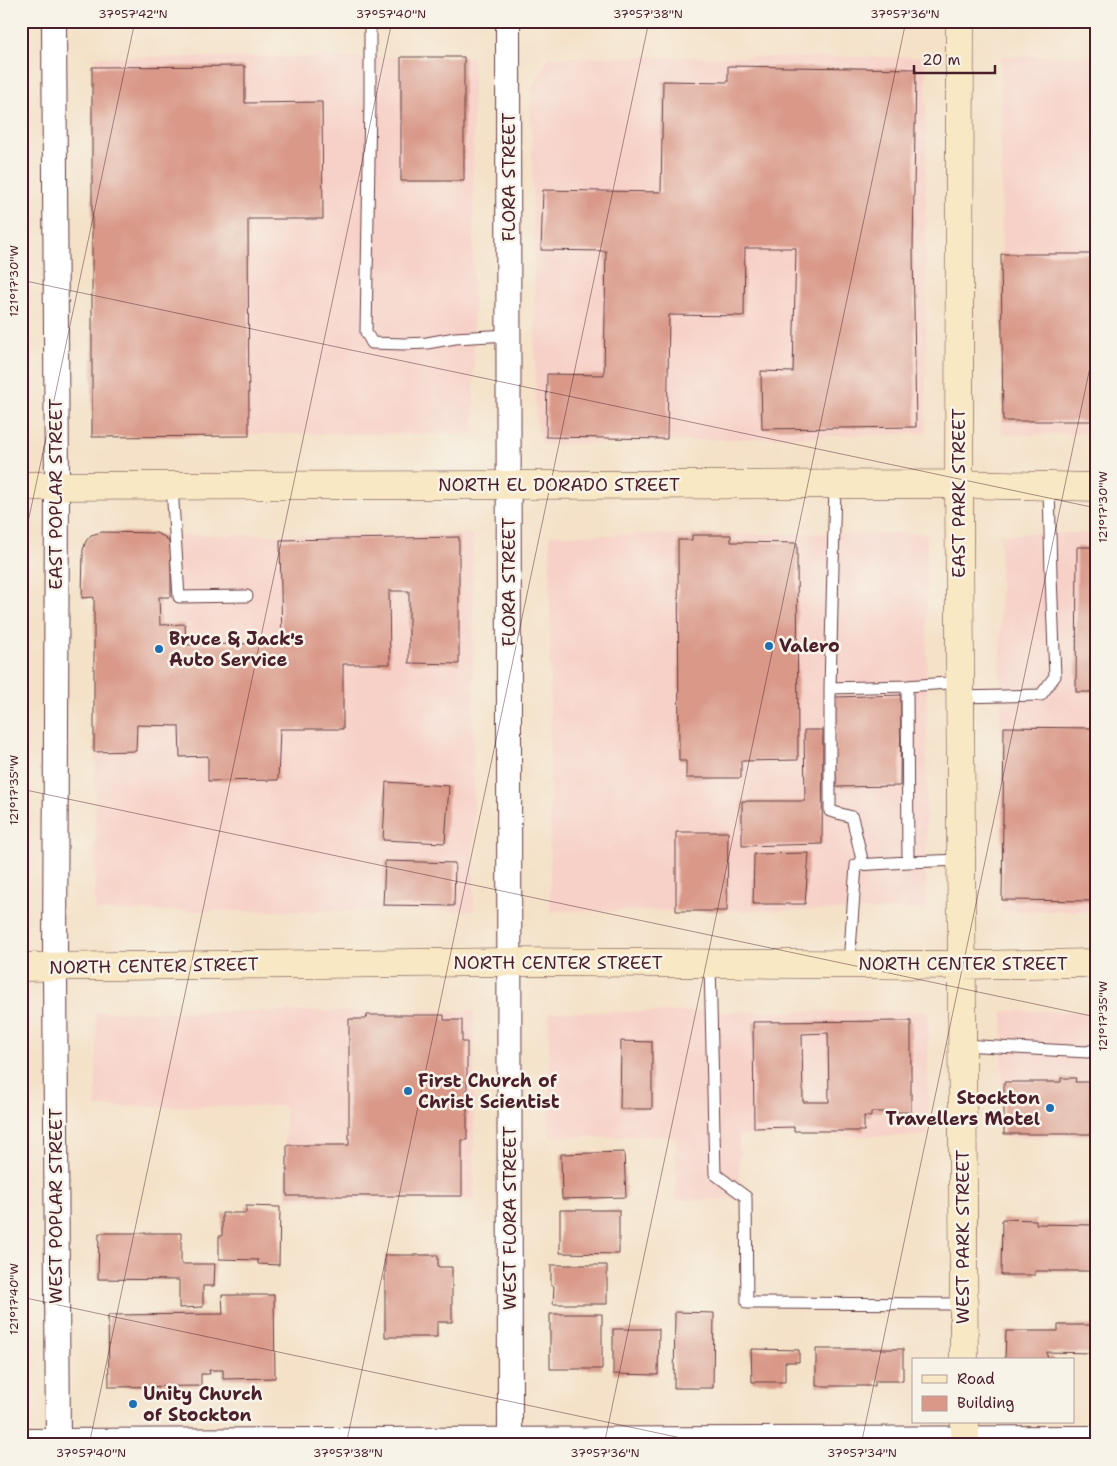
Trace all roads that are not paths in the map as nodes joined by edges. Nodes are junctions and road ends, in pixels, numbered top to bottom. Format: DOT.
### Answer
graph roads {
  1 [pos="54,21"];
  2 [pos="370,21"];
  3 [pos="508,21"];
  4 [pos="960,21"];
  5 [pos="509,335"];
  6 [pos="959,484"];
  7 [pos="509,485"];
  8 [pos="835,485"];
  9 [pos="21,486"];
  10 [pos="57,486"];
  11 [pos="172,486"];
  12 [pos="1049,486"];
  13 [pos="1096,487"];
  14 [pos="247,596"];
  15 [pos="907,686"];
  16 [pos="830,688"];
  17 [pos="960,690"];
  18 [pos="961,860"];
  19 [pos="908,862"];
  20 [pos="859,864"];
  21 [pos="509,962"];
  22 [pos="710,963"];
  23 [pos="1096,963"];
  24 [pos="849,964"];
  25 [pos="962,965"];
  26 [pos="21,967"];
  27 [pos="55,967"];
  28 [pos="963,1044"];
  29 [pos="1096,1049"];
  30 [pos="962,1304"];
  31 [pos="964,1358"];
  32 [pos="965,1435"];
  33 [pos="1096,1438"];
  34 [pos="21,1441"];
  35 [pos="510,1442"];
  36 [pos="58,1443"];
  1 -- 10 [label="street, EAST POPLAR STREET"];
  2 -- 5 [label="lane"];
  3 -- 5 [label="street, FLORA STREET"];
  4 -- 6 [label="main road, EAST PARK STREET"];
  5 -- 7 [label="street, FLORA STREET"];
  6 -- 8 [label="main road, NORTH EL DORADO STREET"];
  6 -- 12 [label="main road, NORTH EL DORADO STREET"];
  6 -- 17 [label="main road, EAST PARK STREET"];
  7 -- 8 [label="main road, NORTH EL DORADO STREET"];
  7 -- 11 [label="main road, NORTH EL DORADO STREET"];
  7 -- 21 [label="street, FLORA STREET"];
  8 -- 16 [label="lane"];
  9 -- 10 [label="main road, NORTH EL DORADO STREET"];
  10 -- 11 [label="main road, NORTH EL DORADO STREET"];
  10 -- 27 [label="street, EAST POPLAR STREET"];
  11 -- 14 [label="lane"];
  12 -- 13 [label="main road, NORTH EL DORADO STREET"];
  12 -- 17 [label="lane"];
  15 -- 16 [label="lane"];
  15 -- 17 [label="lane"];
  15 -- 19 [label="lane"];
  16 -- 20 [label="lane"];
  17 -- 18 [label="main road, EAST PARK STREET"];
  18 -- 19 [label="lane"];
  18 -- 25 [label="main road, EAST PARK STREET"];
  19 -- 20 [label="lane"];
  20 -- 24 [label="lane"];
  21 -- 22 [label="main road, NORTH CENTER STREET"];
  21 -- 27 [label="main road, NORTH CENTER STREET"];
  21 -- 35 [label="street, WEST FLORA STREET"];
  22 -- 24 [label="main road, NORTH CENTER STREET"];
  22 -- 30 [label="lane"];
  23 -- 25 [label="main road, NORTH CENTER STREET"];
  24 -- 25 [label="main road, NORTH CENTER STREET"];
  25 -- 28 [label="main road, WEST PARK STREET"];
  26 -- 27 [label="main road, NORTH CENTER STREET"];
  27 -- 36 [label="street, WEST POPLAR STREET"];
  28 -- 29 [label="lane"];
  28 -- 30 [label="main road, WEST PARK STREET"];
  30 -- 31 [label="main road, WEST PARK STREET"];
  32 -- 33 [label="street"];
  32 -- 35 [label="street"];
  34 -- 36 [label="street"];
  35 -- 36 [label="street"];
}
